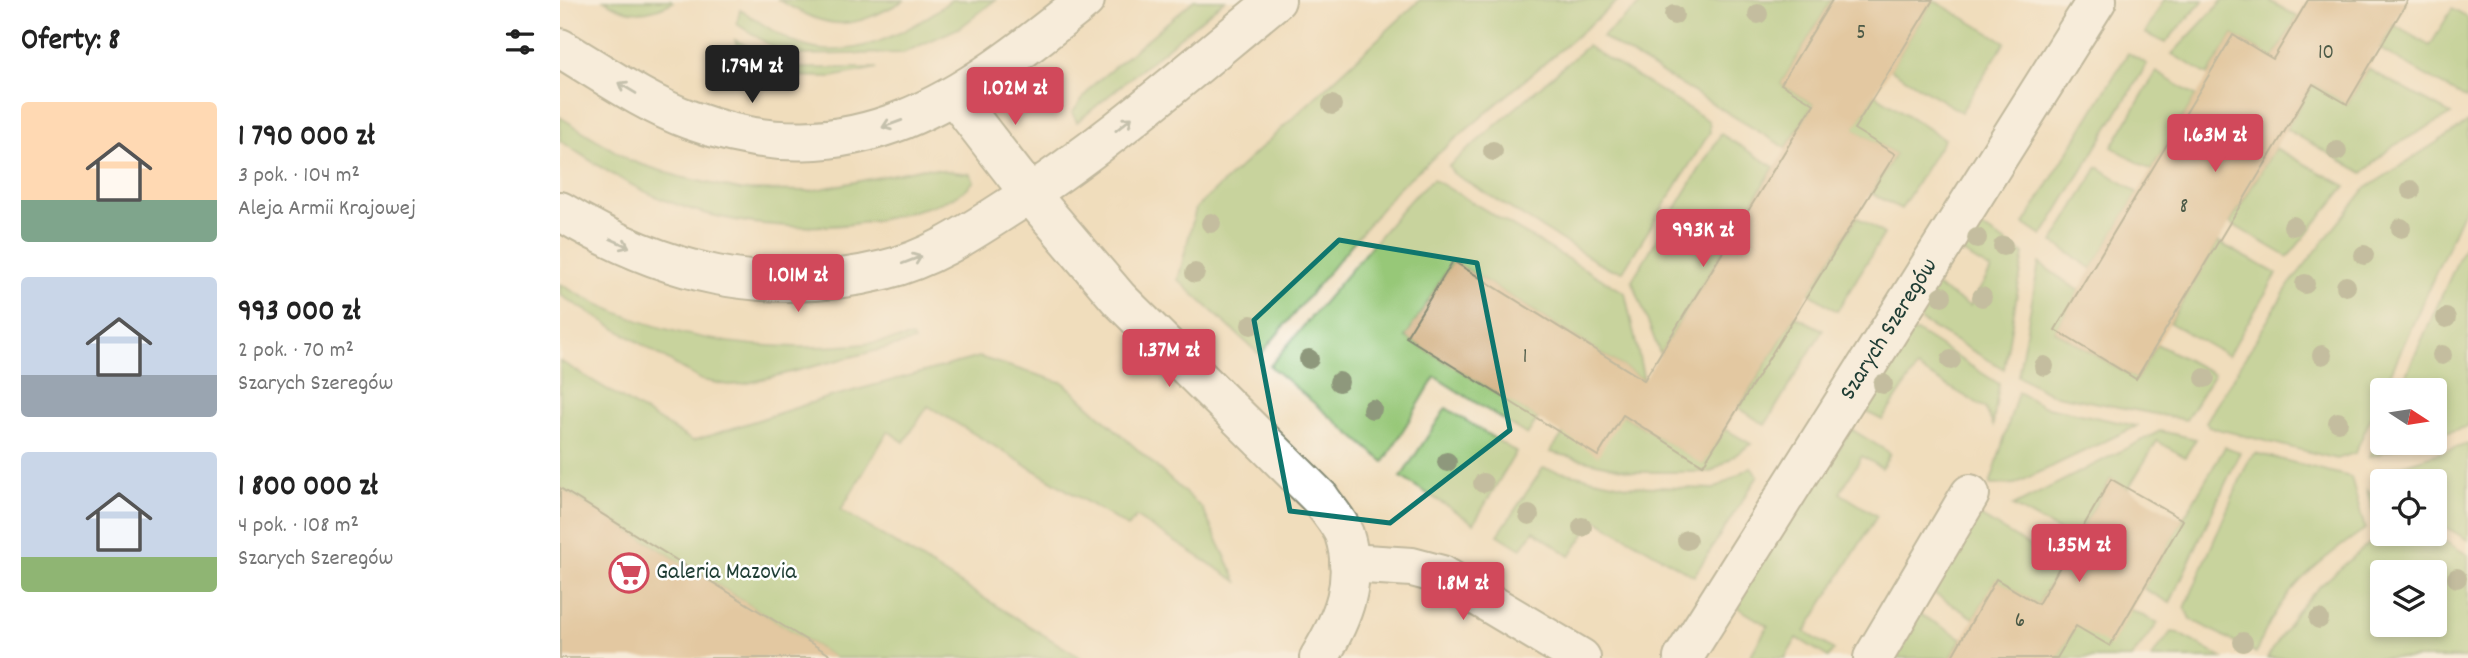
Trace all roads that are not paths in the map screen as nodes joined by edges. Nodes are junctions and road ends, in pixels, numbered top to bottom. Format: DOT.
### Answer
graph roads {
  1 [pos="1085,0"];
  2 [pos="1276,0"];
  3 [pos="2097,0"];
  4 [pos="560,48"];
  5 [pos="954,96"];
  6 [pos="1030,194"];
  7 [pos="560,211"];
  8 [pos="1970,494"];
  9 [pos="1349,564"];
  10 [pos="1319,658"];
  11 [pos="1581,658"];
  12 [pos="1683,658"];
  13 [pos="1873,658"];
  1 -- 5 [label="street"];
  6 -- 2 [label="street, one-way"];
  3 -- 12 [label="street, Szarych Szeregów"];
  5 -- 4 [label="street, one-way"];
  5 -- 6 [label="street"];
  7 -- 6 [label="street, one-way"];
  6 -- 9 [label="street"];
  8 -- 13 [label="street"];
  9 -- 10 [label="street"];
  9 -- 11 [label="street"];
}
